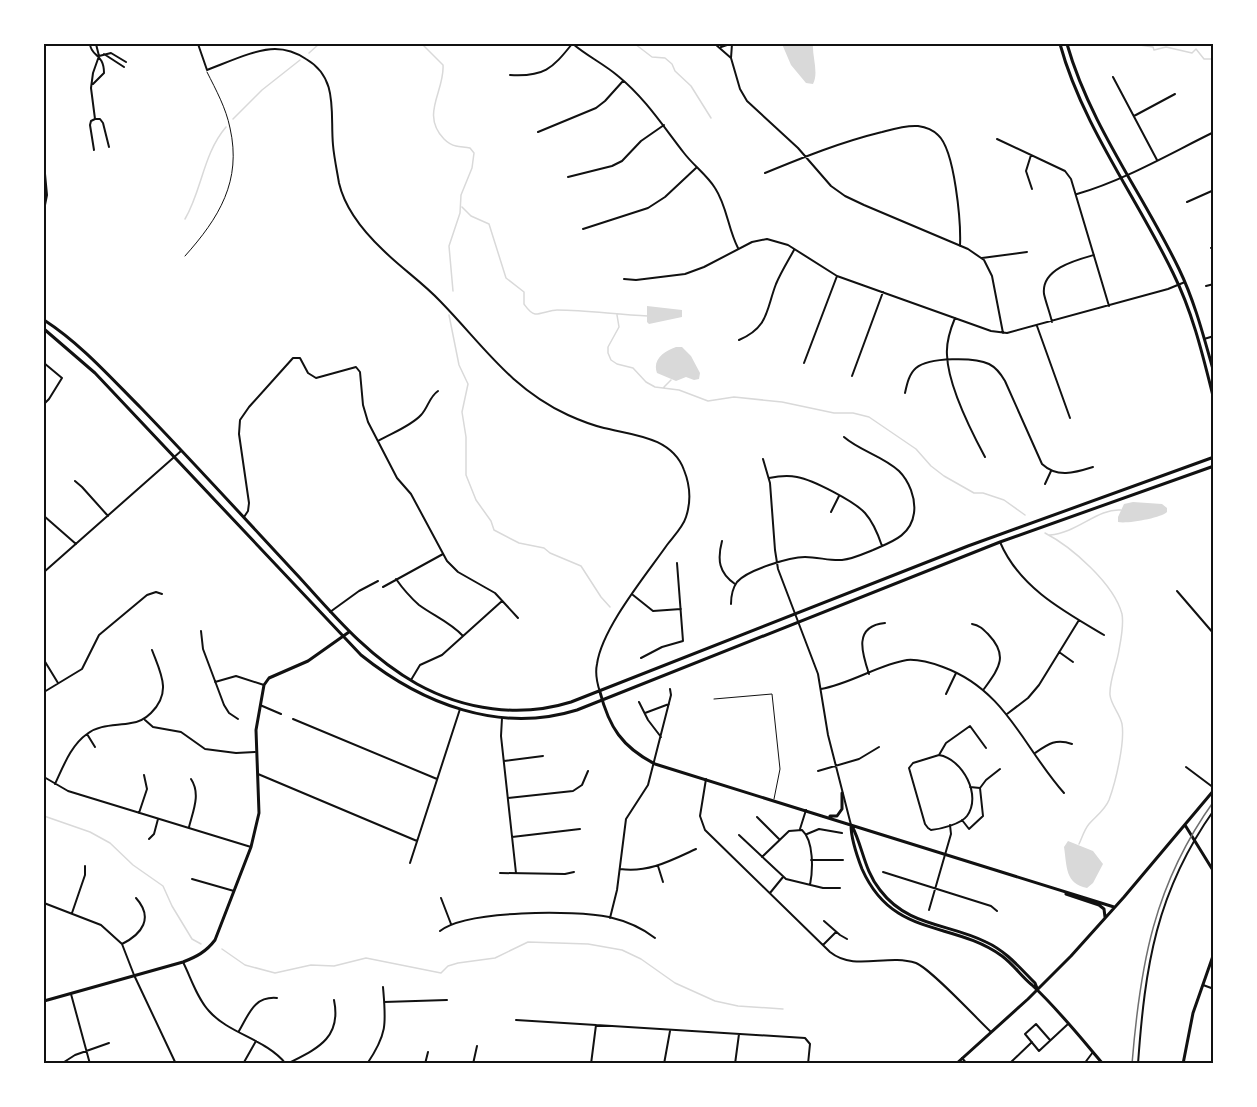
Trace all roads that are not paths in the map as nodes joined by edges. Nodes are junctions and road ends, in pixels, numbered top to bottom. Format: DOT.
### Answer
graph roads {
  1 [pos="90,44"];
  2 [pos="96,44"];
  3 [pos="198,44"];
  4 [pos="573,44"];
  5 [pos="716,44"];
  6 [pos="731,44"];
  7 [pos="1060,44"];
  8 [pos="1067,44"];
  9 [pos="721,47"];
  10 [pos="104,54"];
  11 [pos="99,56"];
  12 [pos="118,58"];
  13 [pos="731,58"];
  14 [pos="114,61"];
  15 [pos="126,62"];
  16 [pos="124,67"];
  17 [pos="207,70"];
  18 [pos="510,75"];
  19 [pos="1113,77"];
  20 [pos="623,81"];
  21 [pos="92,85"];
  22 [pos="1175,94"];
  23 [pos="1134,116"];
  24 [pos="95,119"];
  25 [pos="664,125"];
  26 [pos="537,132"];
  27 [pos="1214,132"];
  28 [pos="997,139"];
  29 [pos="109,147"];
  30 [pos="94,150"];
  31 [pos="1031,155"];
  32 [pos="806,157"];
  33 [pos="1157,160"];
  34 [pos="44,163"];
  35 [pos="696,168"];
  36 [pos="765,173"];
  37 [pos="1128,174"];
  38 [pos="568,177"];
  39 [pos="1122,177"];
  40 [pos="1032,189"];
  41 [pos="1214,190"];
  42 [pos="1077,194"];
  43 [pos="1188,202"];
  44 [pos="44,210"];
  45 [pos="583,229"];
  46 [pos="960,246"];
  47 [pos="738,248"];
  48 [pos="794,250"];
  49 [pos="1027,252"];
  50 [pos="1094,255"];
  51 [pos="185,256"];
  52 [pos="982,258"];
  53 [pos="837,276"];
  54 [pos="624,279"];
  55 [pos="1185,282"];
  56 [pos="1214,284"];
  57 [pos="1179,285"];
  58 [pos="1206,286"];
  59 [pos="883,292"];
  60 [pos="1109,306"];
  61 [pos="955,318"];
  62 [pos="44,320"];
  63 [pos="1052,322"];
  64 [pos="1037,326"];
  65 [pos="44,330"];
  66 [pos="1003,333"];
  67 [pos="1214,336"];
  68 [pos="1204,339"];
  69 [pos="739,340"];
  70 [pos="947,360"];
  71 [pos="44,363"];
  72 [pos="804,363"];
  73 [pos="1214,373"];
  74 [pos="852,376"];
  75 [pos="438,391"];
  76 [pos="905,393"];
  77 [pos="1214,400"];
  78 [pos="44,404"];
  79 [pos="1070,418"];
  80 [pos="844,437"];
  81 [pos="378,441"];
  82 [pos="182,451"];
  83 [pos="985,457"];
  84 [pos="1214,457"];
  85 [pos="174,458"];
  86 [pos="763,459"];
  87 [pos="1214,466"];
  88 [pos="1093,467"];
  89 [pos="1051,471"];
  90 [pos="769,478"];
  91 [pos="75,482"];
  92 [pos="1045,484"];
  93 [pos="839,496"];
  94 [pos="831,512"];
  95 [pos="44,516"];
  96 [pos="108,516"];
  97 [pos="243,517"];
  98 [pos="722,541"];
  99 [pos="1000,542"];
  100 [pos="76,543"];
  101 [pos="882,546"];
  102 [pos="443,554"];
  103 [pos="677,563"];
  104 [pos="777,564"];
  105 [pos="44,572"];
  106 [pos="396,579"];
  107 [pos="378,581"];
  108 [pos="735,584"];
  109 [pos="383,587"];
  110 [pos="1177,591"];
  111 [pos="162,594"];
  112 [pos="633,595"];
  113 [pos="502,601"];
  114 [pos="731,604"];
  115 [pos="681,609"];
  116 [pos="330,612"];
  117 [pos="795,613"];
  118 [pos="518,618"];
  119 [pos="1079,620"];
  120 [pos="799,622"];
  121 [pos="885,623"];
  122 [pos="972,624"];
  123 [pos="201,631"];
  124 [pos="349,632"];
  125 [pos="1214,634"];
  126 [pos="1104,635"];
  127 [pos="463,636"];
  128 [pos="343,637"];
  129 [pos="152,650"];
  130 [pos="1059,652"];
  131 [pos="642,658"];
  132 [pos="44,660"];
  133 [pos="1073,662"];
  134 [pos="956,673"];
  135 [pos="869,674"];
  136 [pos="411,680"];
  137 [pos="215,682"];
  138 [pos="59,684"];
  139 [pos="264,685"];
  140 [pos="670,689"];
  141 [pos="820,689"];
  142 [pos="984,689"];
  143 [pos="44,692"];
  144 [pos="600,692"];
  145 [pos="946,694"];
  146 [pos="714,699"];
  147 [pos="602,700"];
  148 [pos="639,702"];
  149 [pos="669,704"];
  150 [pos="260,705"];
  151 [pos="460,709"];
  152 [pos="645,713"];
  153 [pos="281,714"];
  154 [pos="1007,714"];
  155 [pos="502,718"];
  156 [pos="145,719"];
  157 [pos="238,719"];
  158 [pos="293,719"];
  159 [pos="87,734"];
  160 [pos="661,737"];
  161 [pos="1072,744"];
  162 [pos="95,747"];
  163 [pos="879,747"];
  164 [pos="986,748"];
  165 [pos="255,752"];
  166 [pos="1035,753"];
  167 [pos="939,755"];
  168 [pos="543,756"];
  169 [pos="504,761"];
  170 [pos="655,764"];
  171 [pos="836,767"];
  172 [pos="1186,767"];
  173 [pos="1000,769"];
  174 [pos="588,771"];
  175 [pos="818,771"];
  176 [pos="258,774"];
  177 [pos="144,775"];
  178 [pos="44,777"];
  179 [pos="190,779"];
  180 [pos="438,779"];
  181 [pos="706,779"];
  182 [pos="55,784"];
  183 [pos="970,788"];
  184 [pos="980,788"];
  185 [pos="1214,789"];
  186 [pos="1065,792"];
  187 [pos="842,793"];
  188 [pos="508,798"];
  189 [pos="774,801"];
  190 [pos="806,810"];
  191 [pos="1214,810"];
  192 [pos="139,813"];
  193 [pos="824,816"];
  194 [pos="757,817"];
  195 [pos="158,819"];
  196 [pos="962,820"];
  197 [pos="851,825"];
  198 [pos="950,825"];
  199 [pos="1185,825"];
  200 [pos="189,827"];
  201 [pos="580,829"];
  202 [pos="800,829"];
  203 [pos="866,829"];
  204 [pos="842,833"];
  205 [pos="807,834"];
  206 [pos="739,835"];
  207 [pos="512,837"];
  208 [pos="149,839"];
  209 [pos="779,839"];
  210 [pos="1194,839"];
  211 [pos="417,841"];
  212 [pos="859,844"];
  213 [pos="251,847"];
  214 [pos="696,849"];
  215 [pos="946,854"];
  216 [pos="762,857"];
  217 [pos="811,860"];
  218 [pos="843,860"];
  219 [pos="410,863"];
  220 [pos="85,866"];
  221 [pos="658,866"];
  222 [pos="620,869"];
  223 [pos="573,872"];
  224 [pos="883,872"];
  225 [pos="1214,872"];
  226 [pos="500,873"];
  227 [pos="516,873"];
  228 [pos="783,877"];
  229 [pos="192,879"];
  230 [pos="663,882"];
  231 [pos="810,885"];
  232 [pos="840,888"];
  233 [pos="936,888"];
  234 [pos="234,891"];
  235 [pos="1065,892"];
  236 [pos="770,893"];
  237 [pos="136,898"];
  238 [pos="441,898"];
  239 [pos="44,903"];
  240 [pos="1114,907"];
  241 [pos="929,910"];
  242 [pos="997,911"];
  243 [pos="72,913"];
  244 [pos="610,918"];
  245 [pos="1104,919"];
  246 [pos="824,921"];
  247 [pos="451,924"];
  248 [pos="440,931"];
  249 [pos="836,932"];
  250 [pos="655,938"];
  251 [pos="847,939"];
  252 [pos="122,944"];
  253 [pos="823,945"];
  254 [pos="1214,953"];
  255 [pos="183,962"];
  256 [pos="134,975"];
  257 [pos="1203,985"];
  258 [pos="383,987"];
  259 [pos="1214,989"];
  260 [pos="1038,990"];
  261 [pos="71,993"];
  262 [pos="277,998"];
  263 [pos="334,1000"];
  264 [pos="447,1000"];
  265 [pos="44,1001"];
  266 [pos="384,1002"];
  267 [pos="516,1020"];
  268 [pos="1068,1024"];
  269 [pos="596,1025"];
  270 [pos="670,1030"];
  271 [pos="239,1031"];
  272 [pos="991,1032"];
  273 [pos="739,1034"];
  274 [pos="1050,1040"];
  275 [pos="256,1041"];
  276 [pos="1032,1042"];
  277 [pos="108,1043"];
  278 [pos="477,1046"];
  279 [pos="88,1051"];
  280 [pos="428,1052"];
  281 [pos="1093,1052"];
  282 [pos="962,1058"];
  283 [pos="61,1064"];
  284 [pos="90,1064"];
  285 [pos="176,1064"];
  286 [pos="243,1064"];
  287 [pos="286,1064"];
  288 [pos="368,1064"];
  289 [pos="425,1064"];
  290 [pos="473,1064"];
  291 [pos="591,1064"];
  292 [pos="664,1064"];
  293 [pos="735,1064"];
  294 [pos="808,1064"];
  295 [pos="956,1064"];
  296 [pos="967,1064"];
  297 [pos="1009,1064"];
  298 [pos="1084,1064"];
  299 [pos="1103,1064"];
  300 [pos="1138,1064"];
  301 [pos="1183,1064"];
  1 -- 11 [label="street"];
  2 -- 11 [label="street"];
  3 -- 17 [label="street"];
  4 -- 18 [label="street"];
  4 -- 20 [label="street"];
  5 -- 9 [label="street"];
  6 -- 9 [label="street"];
  6 -- 13 [label="street"];
  7 -- 39 [label="main road"];
  8 -- 37 [label="main road"];
  9 -- 13 [label="street"];
  10 -- 11 [label="street"];
  10 -- 12 [label="street"];
  10 -- 14 [label="street"];
  11 -- 21 [label="street"];
  11 -- 21 [label="street"];
  12 -- 14 [label="street"];
  12 -- 15 [label="street"];
  13 -- 32 [label="street"];
  14 -- 16 [label="street"];
  17 -- 51 [label="lane"];
  17 -- 112 [label="street"];
  19 -- 23 [label="street"];
  20 -- 25 [label="street"];
  20 -- 26 [label="street"];
  21 -- 24 [label="street"];
  22 -- 23 [label="street"];
  23 -- 33 [label="street"];
  24 -- 29 [label="street"];
  24 -- 30 [label="street"];
  25 -- 35 [label="street"];
  25 -- 38 [label="street"];
  27 -- 33 [label="street"];
  28 -- 31 [label="street"];
  31 -- 40 [label="street"];
  31 -- 42 [label="street"];
  32 -- 36 [label="street"];
  32 -- 46 [label="street"];
  32 -- 46 [label="street"];
  33 -- 37 [label="street"];
  34 -- 44 [label="street"];
  35 -- 45 [label="street"];
  35 -- 47 [label="street"];
  37 -- 39 [label="street"];
  37 -- 55 [label="main road"];
  39 -- 42 [label="street"];
  39 -- 57 [label="main road"];
  41 -- 43 [label="street"];
  42 -- 50 [label="street"];
  46 -- 52 [label="street"];
  47 -- 48 [label="street"];
  47 -- 54 [label="street"];
  48 -- 53 [label="street"];
  48 -- 69 [label="street"];
  49 -- 52 [label="street"];
  50 -- 60 [label="street"];
  50 -- 63 [label="street"];
  52 -- 66 [label="street"];
  53 -- 59 [label="street"];
  53 -- 72 [label="street"];
  55 -- 57 [label="street"];
  55 -- 68 [label="main road"];
  56 -- 58 [label="street"];
  57 -- 60 [label="street"];
  57 -- 77 [label="main road"];
  59 -- 61 [label="street"];
  59 -- 74 [label="street"];
  60 -- 63 [label="street"];
  61 -- 66 [label="street"];
  61 -- 70 [label="street"];
  62 -- 82 [label="main road"];
  63 -- 64 [label="street"];
  64 -- 66 [label="street"];
  64 -- 79 [label="street"];
  65 -- 85 [label="main road"];
  67 -- 68 [label="street"];
  68 -- 73 [label="main road"];
  70 -- 76 [label="street"];
  70 -- 83 [label="street"];
  70 -- 89 [label="street"];
  71 -- 78 [label="street"];
  75 -- 81 [label="street"];
  80 -- 101 [label="street"];
  81 -- 97 [label="street"];
  81 -- 102 [label="street"];
  82 -- 85 [label="street"];
  82 -- 97 [label="main road"];
  84 -- 117 [label="main road"];
  85 -- 96 [label="street"];
  85 -- 128 [label="main road"];
  86 -- 90 [label="street"];
  87 -- 99 [label="main road"];
  88 -- 89 [label="street"];
  89 -- 92 [label="street"];
  90 -- 93 [label="street"];
  90 -- 104 [label="street"];
  91 -- 96 [label="street"];
  93 -- 94 [label="street"];
  93 -- 101 [label="street"];
  95 -- 100 [label="street"];
  96 -- 100 [label="street"];
  97 -- 116 [label="main road"];
  98 -- 108 [label="street"];
  99 -- 119 [label="street"];
  99 -- 120 [label="main road"];
  100 -- 105 [label="street"];
  101 -- 104 [label="street"];
  102 -- 106 [label="street"];
  102 -- 113 [label="street"];
  103 -- 115 [label="street"];
  104 -- 108 [label="street"];
  104 -- 117 [label="street"];
  106 -- 109 [label="street"];
  106 -- 127 [label="street"];
  107 -- 116 [label="street"];
  108 -- 114 [label="street"];
  110 -- 125 [label="street"];
  111 -- 138 [label="street"];
  112 -- 115 [label="street"];
  112 -- 144 [label="street"];
  113 -- 118 [label="street"];
  113 -- 127 [label="street"];
  115 -- 131 [label="street"];
  116 -- 124 [label="main road"];
  117 -- 120 [label="street"];
  117 -- 144 [label="main road"];
  119 -- 126 [label="street"];
  119 -- 130 [label="street"];
  120 -- 141 [label="street"];
  120 -- 147 [label="main road"];
  121 -- 135 [label="street"];
  122 -- 142 [label="street"];
  123 -- 137 [label="street"];
  124 -- 128 [label="main road"];
  124 -- 136 [label="main road"];
  127 -- 136 [label="street"];
  128 -- 139 [label="main road"];
  128 -- 151 [label="main road"];
  129 -- 156 [label="street"];
  130 -- 133 [label="street"];
  130 -- 154 [label="street"];
  132 -- 138 [label="street"];
  134 -- 135 [label="street"];
  134 -- 142 [label="street"];
  134 -- 145 [label="street"];
  135 -- 141 [label="street"];
  136 -- 144 [label="main road"];
  137 -- 139 [label="street"];
  137 -- 157 [label="street"];
  138 -- 143 [label="street"];
  139 -- 150 [label="main road"];
  140 -- 149 [label="street"];
  141 -- 171 [label="street"];
  142 -- 154 [label="street"];
  144 -- 147 [label="main road"];
  146 -- 189 [label="lane"];
  147 -- 155 [label="main road"];
  147 -- 170 [label="main road"];
  148 -- 152 [label="street"];
  149 -- 152 [label="street"];
  149 -- 160 [label="street"];
  150 -- 153 [label="street"];
  150 -- 165 [label="main road"];
  151 -- 155 [label="main road"];
  151 -- 180 [label="street"];
  152 -- 160 [label="street"];
  154 -- 166 [label="street"];
  155 -- 169 [label="street"];
  156 -- 159 [label="street"];
  156 -- 165 [label="street"];
  158 -- 180 [label="street"];
  159 -- 162 [label="street"];
  159 -- 182 [label="street"];
  160 -- 170 [label="street"];
  161 -- 166 [label="street"];
  163 -- 171 [label="street"];
  164 -- 167 [label="street"];
  165 -- 176 [label="main road"];
  166 -- 186 [label="street"];
  167 -- 183 [label="street"];
  167 -- 198 [label="street"];
  168 -- 169 [label="street"];
  169 -- 188 [label="street"];
  170 -- 181 [label="main road"];
  170 -- 222 [label="street"];
  171 -- 175 [label="street"];
  171 -- 187 [label="street"];
  172 -- 185 [label="street"];
  173 -- 184 [label="street"];
  174 -- 188 [label="street"];
  176 -- 211 [label="street"];
  176 -- 213 [label="main road"];
  177 -- 192 [label="street"];
  178 -- 182 [label="street"];
  179 -- 200 [label="street"];
  180 -- 211 [label="street"];
  181 -- 189 [label="main road"];
  181 -- 236 [label="street"];
  182 -- 192 [label="street"];
  183 -- 184 [label="street"];
  183 -- 196 [label="street"];
  184 -- 196 [label="street"];
  185 -- 199 [label="main road"];
  187 -- 193 [label="main road"];
  187 -- 197 [label="street"];
  188 -- 207 [label="street"];
  189 -- 190 [label="main road"];
  190 -- 193 [label="main road"];
  190 -- 202 [label="street"];
  191 -- 210 [label="street"];
  192 -- 195 [label="street"];
  193 -- 197 [label="main road"];
  194 -- 209 [label="street"];
  195 -- 200 [label="street"];
  195 -- 208 [label="street"];
  196 -- 198 [label="street"];
  197 -- 203 [label="main road"];
  197 -- 212 [label="main road"];
  197 -- 260 [label="main road"];
  198 -- 215 [label="street"];
  199 -- 210 [label="main road"];
  199 -- 240 [label="main road"];
  200 -- 213 [label="street"];
  201 -- 207 [label="street"];
  202 -- 205 [label="street"];
  202 -- 209 [label="street"];
  203 -- 212 [label="main road"];
  203 -- 215 [label="main road"];
  204 -- 205 [label="street"];
  205 -- 217 [label="street"];
  206 -- 216 [label="street"];
  207 -- 227 [label="street"];
  209 -- 216 [label="street"];
  210 -- 225 [label="main road"];
  210 -- 300 [label="street"];
  211 -- 219 [label="street"];
  212 -- 260 [label="main road"];
  213 -- 234 [label="main road"];
  214 -- 221 [label="street"];
  215 -- 233 [label="street"];
  215 -- 235 [label="main road"];
  216 -- 228 [label="street"];
  217 -- 218 [label="street"];
  217 -- 231 [label="street"];
  220 -- 243 [label="street"];
  221 -- 222 [label="street"];
  221 -- 230 [label="street"];
  222 -- 244 [label="street"];
  223 -- 227 [label="street"];
  224 -- 233 [label="street"];
  226 -- 227 [label="street"];
  228 -- 231 [label="street"];
  228 -- 236 [label="street"];
  229 -- 234 [label="street"];
  231 -- 232 [label="street"];
  233 -- 241 [label="street"];
  233 -- 242 [label="street"];
  234 -- 255 [label="main road"];
  235 -- 240 [label="main road"];
  235 -- 245 [label="main road"];
  236 -- 253 [label="street"];
  237 -- 252 [label="street"];
  238 -- 247 [label="street"];
  239 -- 243 [label="street"];
  240 -- 245 [label="main road"];
  243 -- 252 [label="street"];
  244 -- 247 [label="street"];
  244 -- 250 [label="street"];
  245 -- 260 [label="main road"];
  246 -- 249 [label="street"];
  247 -- 248 [label="street"];
  249 -- 251 [label="street"];
  249 -- 253 [label="street"];
  252 -- 256 [label="street"];
  253 -- 272 [label="street"];
  254 -- 257 [label="main road"];
  255 -- 256 [label="main road"];
  255 -- 271 [label="street"];
  256 -- 261 [label="main road"];
  256 -- 285 [label="street"];
  257 -- 259 [label="street"];
  257 -- 301 [label="main road"];
  258 -- 266 [label="street"];
  260 -- 268 [label="main road"];
  260 -- 272 [label="main road"];
  261 -- 265 [label="main road"];
  261 -- 279 [label="street"];
  262 -- 271 [label="street"];
  263 -- 287 [label="street"];
  264 -- 266 [label="street"];
  266 -- 288 [label="street"];
  267 -- 269 [label="street"];
  268 -- 274 [label="street"];
  268 -- 281 [label="main road"];
  269 -- 270 [label="street"];
  269 -- 291 [label="street"];
  270 -- 273 [label="street"];
  270 -- 292 [label="street"];
  271 -- 275 [label="street"];
  272 -- 282 [label="main road"];
  273 -- 293 [label="street"];
  273 -- 294 [label="street"];
  274 -- 276 [label="street"];
  274 -- 276 [label="street"];
  275 -- 286 [label="street"];
  275 -- 287 [label="street"];
  276 -- 297 [label="street"];
  277 -- 279 [label="street"];
  278 -- 290 [label="street"];
  279 -- 283 [label="street"];
  279 -- 284 [label="street"];
  280 -- 289 [label="street"];
  281 -- 298 [label="street"];
  281 -- 299 [label="main road"];
  282 -- 295 [label="main road"];
  282 -- 296 [label="street"];
}
